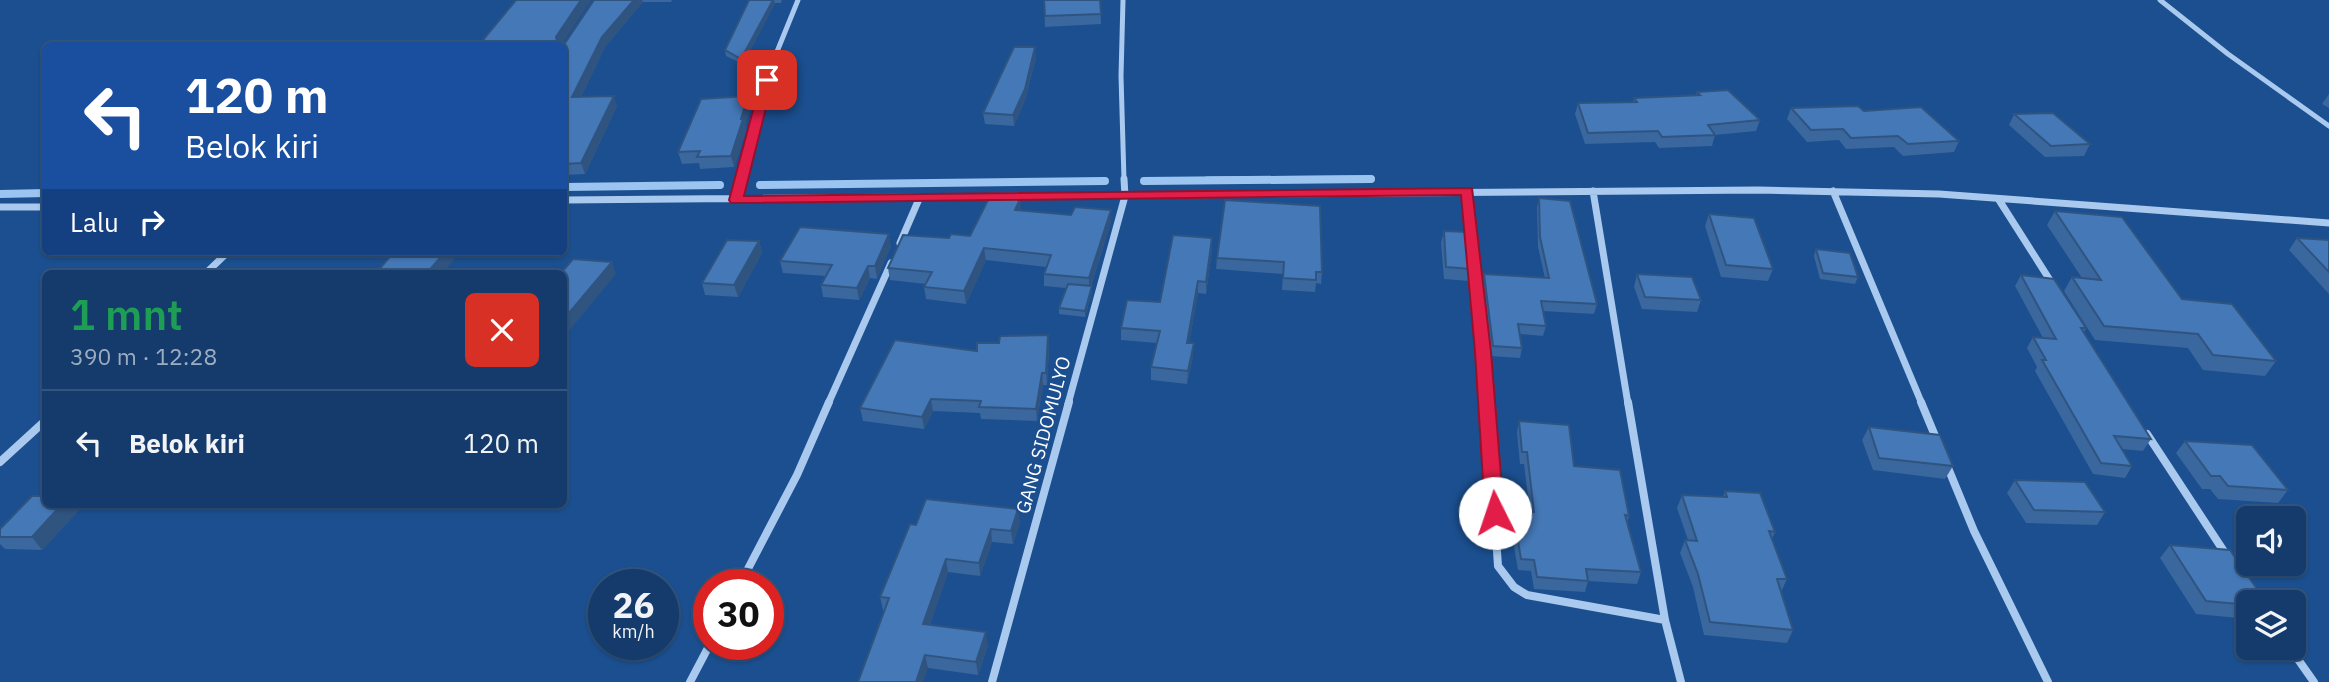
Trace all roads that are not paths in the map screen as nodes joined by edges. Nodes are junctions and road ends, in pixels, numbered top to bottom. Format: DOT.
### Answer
graph roads {
  1 [pos="798,0"];
  2 [pos="1123,0"];
  3 [pos="2160,0"];
  4 [pos="2329,125"];
  5 [pos="1467,191"];
  6 [pos="1593,191"];
  7 [pos="1833,191"];
  8 [pos="1125,196"];
  9 [pos="919,198"];
  10 [pos="567,200"];
  11 [pos="736,200"];
  12 [pos="2000,200"];
  13 [pos="0,207"];
  14 [pos="42,207"];
  15 [pos="2329,223"];
  16 [pos="224,256"];
  17 [pos="209,270"];
  18 [pos="2058,292"];
  19 [pos="2139,420"];
  20 [pos="42,424"];
  21 [pos="0,462"];
  22 [pos="748,569"];
  23 [pos="2235,569"];
  24 [pos="1665,620"];
  25 [pos="702,660"];
  26 [pos="2299,660"];
  27 [pos="690,682"];
  28 [pos="992,682"];
  29 [pos="1681,682"];
  30 [pos="2048,682"];
  31 [pos="2315,682"];
  1 -- 11 [label="street"];
  2 -- 8 [label="street, GANG SIDOMULYO"];
  3 -- 4 [label="street"];
  5 -- 6 [label="street"];
  5 -- 8 [label="street"];
  5 -- 24 [label="street"];
  6 -- 7 [label="street"];
  6 -- 24 [label="street"];
  7 -- 12 [label="street"];
  7 -- 30 [label="street"];
  8 -- 9 [label="street"];
  8 -- 28 [label="street, GANG SIDOMULYO"];
  9 -- 11 [label="street"];
  9 -- 22 [label="street"];
  10 -- 11 [label="street"];
  12 -- 15 [label="street"];
  12 -- 18 [label="street"];
  13 -- 14 [label="street"];
  16 -- 17 [label="street"];
  19 -- 23 [label="street"];
  20 -- 21 [label="street"];
  24 -- 29 [label="street"];
  25 -- 27 [label="street"];
  26 -- 31 [label="street"];
}
